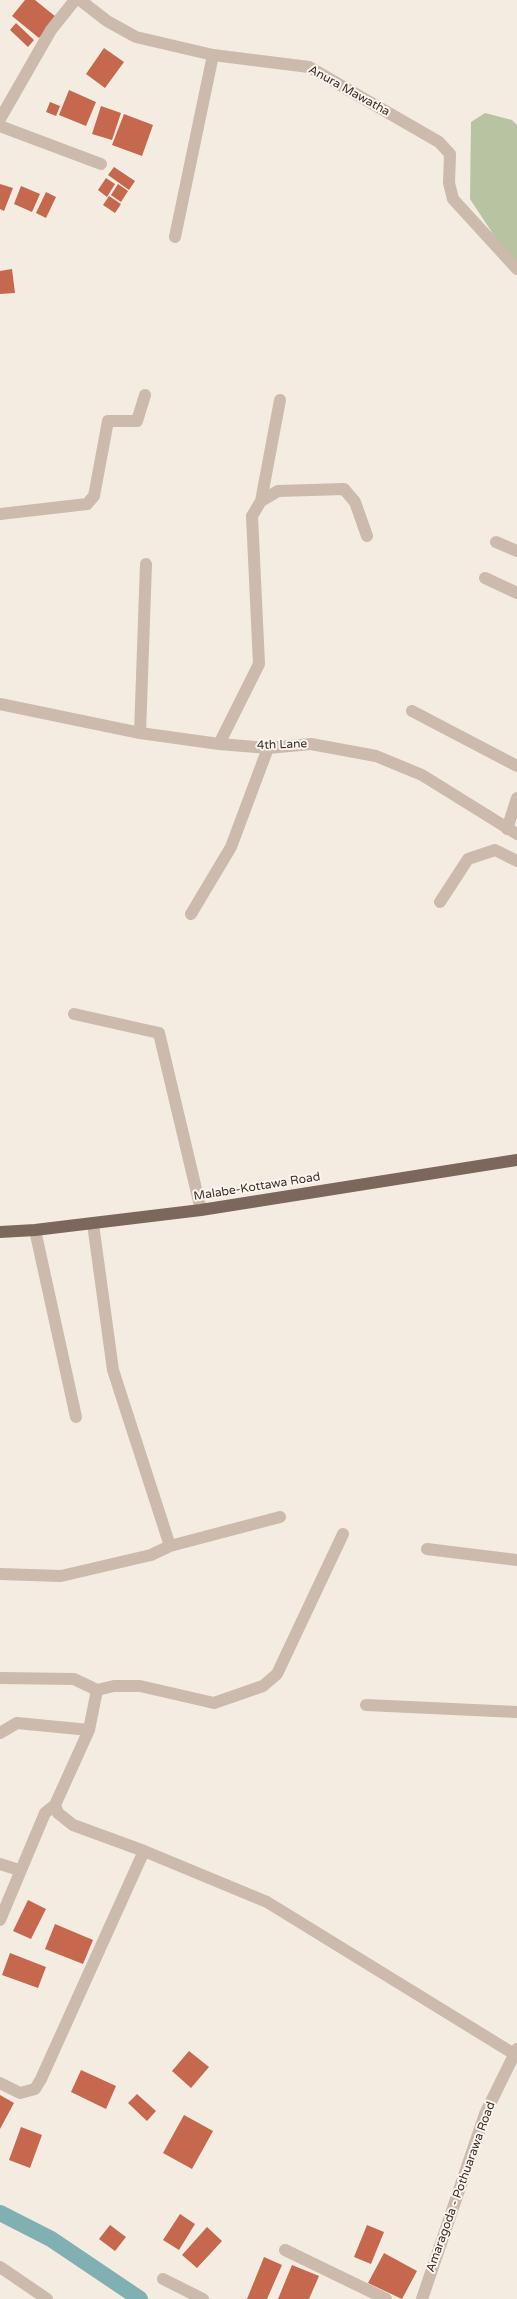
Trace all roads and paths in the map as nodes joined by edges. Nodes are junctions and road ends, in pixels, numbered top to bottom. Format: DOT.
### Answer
graph roads {
  1 [pos="75,0"];
  2 [pos="80,0"];
  3 [pos="213,54"];
  4 [pos="0,119"];
  5 [pos="0,126"];
  6 [pos="101,164"];
  7 [pos="175,237"];
  8 [pos="517,269"];
  9 [pos="145,394"];
  10 [pos="280,400"];
  11 [pos="261,501"];
  12 [pos="0,514"];
  13 [pos="367,536"];
  14 [pos="496,542"];
  15 [pos="517,551"];
  16 [pos="146,564"];
  17 [pos="485,578"];
  18 [pos="517,593"];
  19 [pos="0,704"];
  20 [pos="412,711"];
  21 [pos="140,733"];
  22 [pos="219,744"];
  23 [pos="268,748"];
  24 [pos="517,766"];
  25 [pos="517,798"];
  26 [pos="512,832"];
  27 [pos="517,861"];
  28 [pos="440,902"];
  29 [pos="191,914"];
  30 [pos="74,1014"];
  31 [pos="517,1160"];
  32 [pos="201,1210"];
  33 [pos="93,1224"];
  34 [pos="35,1230"];
  35 [pos="0,1232"];
  36 [pos="76,1417"];
  37 [pos="280,1517"];
  38 [pos="343,1534"];
  39 [pos="170,1546"];
  40 [pos="427,1550"];
  41 [pos="517,1560"];
  42 [pos="0,1574"];
  43 [pos="0,1678"];
  44 [pos="97,1690"];
  45 [pos="366,1705"];
  46 [pos="517,1712"];
  47 [pos="90,1730"];
  48 [pos="0,1733"];
  49 [pos="55,1805"];
  50 [pos="144,1851"];
  51 [pos="0,1864"];
  52 [pos="19,1870"];
  53 [pos="0,1920"];
  54 [pos="516,2051"];
  55 [pos="0,2083"];
  56 [pos="285,2250"];
  57 [pos="0,2268"];
  58 [pos="163,2279"];
  59 [pos="47,2299"];
  60 [pos="203,2299"];
  61 [pos="386,2299"];
  62 [pos="422,2299"];
  1 -- 4 [label="street"];
  2 -- 3 [label="street, Anura Mawatha"];
  3 -- 7 [label="street"];
  3 -- 8 [label="street, Anura Mawatha"];
  5 -- 6 [label="street"];
  9 -- 12 [label="street"];
  10 -- 11 [label="street"];
  11 -- 13 [label="street"];
  11 -- 22 [label="street"];
  14 -- 15 [label="street"];
  16 -- 21 [label="street"];
  17 -- 18 [label="street"];
  19 -- 21 [label="street, 4th Lane"];
  20 -- 24 [label="street"];
  21 -- 22 [label="street, 4th Lane"];
  22 -- 23 [label="street, 4th Lane"];
  23 -- 26 [label="street, 4th Lane"];
  23 -- 29 [label="street"];
  25 -- 26 [label="street"];
  27 -- 28 [label="street"];
  30 -- 32 [label="street"];
  31 -- 32 [label="main road, Malabe-Kottawa Road"];
  32 -- 33 [label="main road, Malabe-Kottawa Road"];
  33 -- 34 [label="main road, Malabe-Kottawa Road"];
  33 -- 39 [label="street"];
  34 -- 35 [label="main road, Malabe-Kottawa Road"];
  34 -- 36 [label="street"];
  37 -- 39 [label="street"];
  38 -- 44 [label="street"];
  39 -- 42 [label="street"];
  40 -- 41 [label="street"];
  43 -- 44 [label="street"];
  44 -- 47 [label="street"];
  45 -- 46 [label="street"];
  47 -- 48 [label="street"];
  47 -- 49 [label="street"];
  49 -- 50 [label="street"];
  49 -- 52 [label="street"];
  50 -- 54 [label="street"];
  50 -- 55 [label="street"];
  51 -- 52 [label="street"];
  52 -- 53 [label="street"];
  54 -- 62 [label="street, Amaragoda - Pothuarawa Road"];
  56 -- 61 [label="street"];
  57 -- 59 [label="street"];
  58 -- 60 [label="street"];
}
